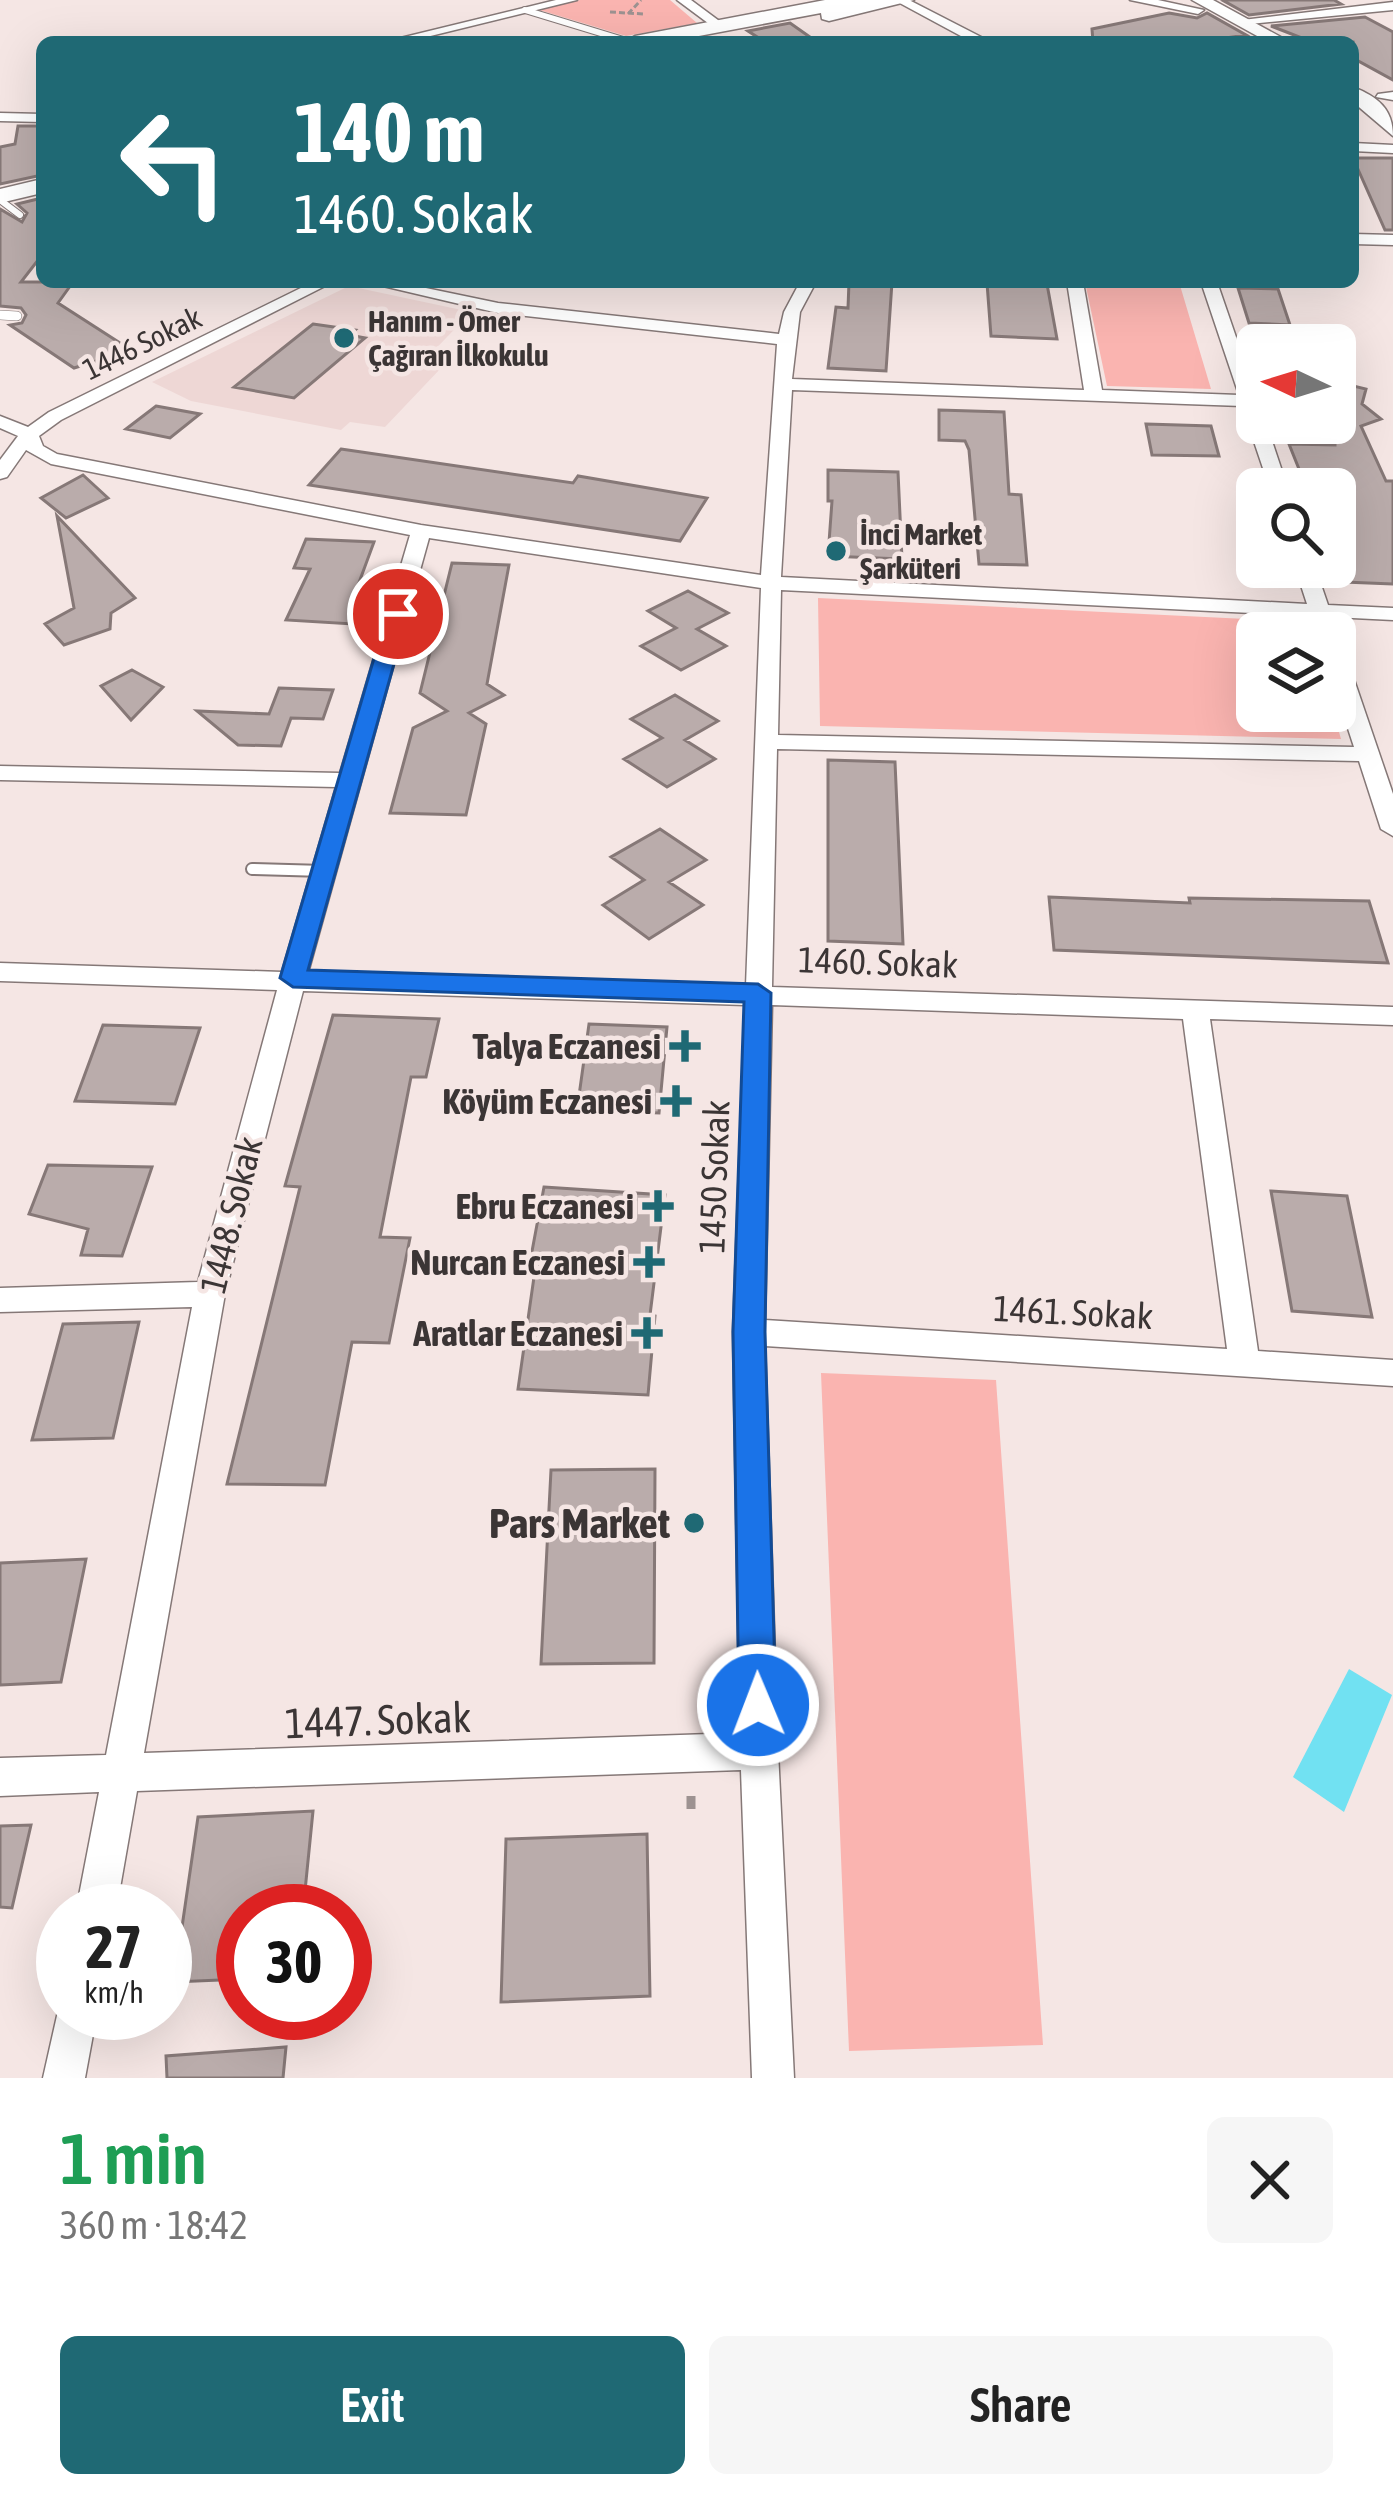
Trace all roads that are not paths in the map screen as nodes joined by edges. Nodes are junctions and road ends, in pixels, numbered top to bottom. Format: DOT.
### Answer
graph roads {
  1 [pos="571,0"];
  2 [pos="683,0"];
  3 [pos="856,0"];
  4 [pos="903,0"];
  5 [pos="1136,0"];
  6 [pos="1180,0"];
  7 [pos="1199,5"];
  8 [pos="1393,6"];
  9 [pos="525,10"];
  10 [pos="1240,21"];
  11 [pos="728,34"];
  12 [pos="415,36"];
  13 [pos="613,36"];
  14 [pos="970,36"];
  15 [pos="1250,36"];
  16 [pos="1269,36"];
  17 [pos="1359,84"];
  18 [pos="1359,97"];
  19 [pos="1390,99"];
  20 [pos="0,117"];
  21 [pos="36,118"];
  22 [pos="1393,130"];
  23 [pos="1359,147"];
  24 [pos="1393,149"];
  25 [pos="36,177"];
  26 [pos="0,185"];
  27 [pos="36,188"];
  28 [pos="0,198"];
  29 [pos="20,215"];
  30 [pos="1359,239"];
  31 [pos="1393,240"];
  32 [pos="313,288"];
  33 [pos="403,288"];
  34 [pos="805,288"];
  35 [pos="1076,288"];
  36 [pos="1211,288"];
  37 [pos="0,315"];
  38 [pos="17,316"];
  39 [pos="786,340"];
  40 [pos="1236,362"];
  41 [pos="782,384"];
  42 [pos="1094,395"];
  43 [pos="1236,400"];
  44 [pos="0,421"];
  45 [pos="29,434"];
  46 [pos="0,473"];
  47 [pos="421,531"];
  48 [pos="771,583"];
  49 [pos="1312,588"];
  50 [pos="1319,610"];
  51 [pos="1393,614"];
  52 [pos="1356,718"];
  53 [pos="768,742"];
  54 [pos="1368,754"];
  55 [pos="0,772"];
  56 [pos="352,780"];
  57 [pos="1393,829"];
  58 [pos="252,869"];
  59 [pos="324,871"];
  60 [pos="0,972"];
  61 [pos="293,978"];
  62 [pos="758,993"];
  63 [pos="1196,1011"];
  64 [pos="1393,1016"];
  65 [pos="210,1294"];
  66 [pos="0,1300"];
  67 [pos="749,1332"];
  68 [pos="1244,1361"];
  69 [pos="1393,1373"];
  70 [pos="759,1751"];
  71 [pos="123,1773"];
  72 [pos="0,1778"];
  73 [pos="101,1884"];
  74 [pos="71,2040"];
  75 [pos="64,2078"];
  76 [pos="773,2078"];
  1 -- 9 [label="street"];
  2 -- 11 [label="street"];
  3 -- 11 [label="main road"];
  4 -- 11 [label="main road"];
  4 -- 14 [label="street"];
  5 -- 7 [label="street"];
  6 -- 7 [label="main road"];
  7 -- 10 [label="main road"];
  7 -- 15 [label="main road"];
  8 -- 10 [label="street"];
  9 -- 12 [label="street"];
  9 -- 13 [label="lane"];
  10 -- 16 [label="main road"];
  17 -- 19 [label="main road"];
  18 -- 22 [label="main road"];
  20 -- 21 [label="street"];
  23 -- 24 [label="street"];
  25 -- 26 [label="main road"];
  27 -- 28 [label="main road"];
  28 -- 29 [label="lane"];
  30 -- 31 [label="street"];
  32 -- 45 [label="street, 1446 Sokak"];
  33 -- 39 [label="street"];
  34 -- 39 [label="street, 1450 Sokak"];
  35 -- 42 [label="street"];
  36 -- 40 [label="street"];
  37 -- 38 [label="lane"];
  39 -- 41 [label="street, 1450 Sokak"];
  41 -- 42 [label="street"];
  41 -- 48 [label="street, 1450 Sokak"];
  42 -- 43 [label="street"];
  44 -- 45 [label="street"];
  45 -- 46 [label="street, 1446 Sokak"];
  45 -- 47 [label="street"];
  47 -- 48 [label="street"];
  47 -- 56 [label="street, 1448. Sokak"];
  48 -- 50 [label="street"];
  48 -- 53 [label="street, 1450 Sokak"];
  49 -- 50 [label="street"];
  50 -- 51 [label="street"];
  52 -- 54 [label="street"];
  53 -- 54 [label="street"];
  53 -- 62 [label="street, 1450 Sokak"];
  54 -- 57 [label="street"];
  55 -- 56 [label="street"];
  56 -- 59 [label="street, 1448. Sokak"];
  58 -- 59 [label="lane"];
  59 -- 61 [label="street, 1448. Sokak"];
  60 -- 61 [label="street, 1460. Sokak"];
  61 -- 62 [label="street, 1460. Sokak"];
  61 -- 65 [label="street, 1448. Sokak"];
  62 -- 63 [label="street, 1460. Sokak"];
  62 -- 67 [label="street, 1450 Sokak"];
  63 -- 64 [label="street, 1460. Sokak"];
  63 -- 68 [label="street"];
  65 -- 66 [label="street"];
  65 -- 71 [label="street, 1448. Sokak"];
  67 -- 68 [label="street, 1461. Sokak"];
  67 -- 70 [label="street, 1450 Sokak"];
  68 -- 69 [label="street, 1461. Sokak"];
  70 -- 71 [label="street, 1447. Sokak"];
  70 -- 76 [label="street, 1450 Sokak"];
  71 -- 72 [label="street, 1447. Sokak"];
  71 -- 73 [label="street, 1448. Sokak"];
  74 -- 75 [label="street"];
}
